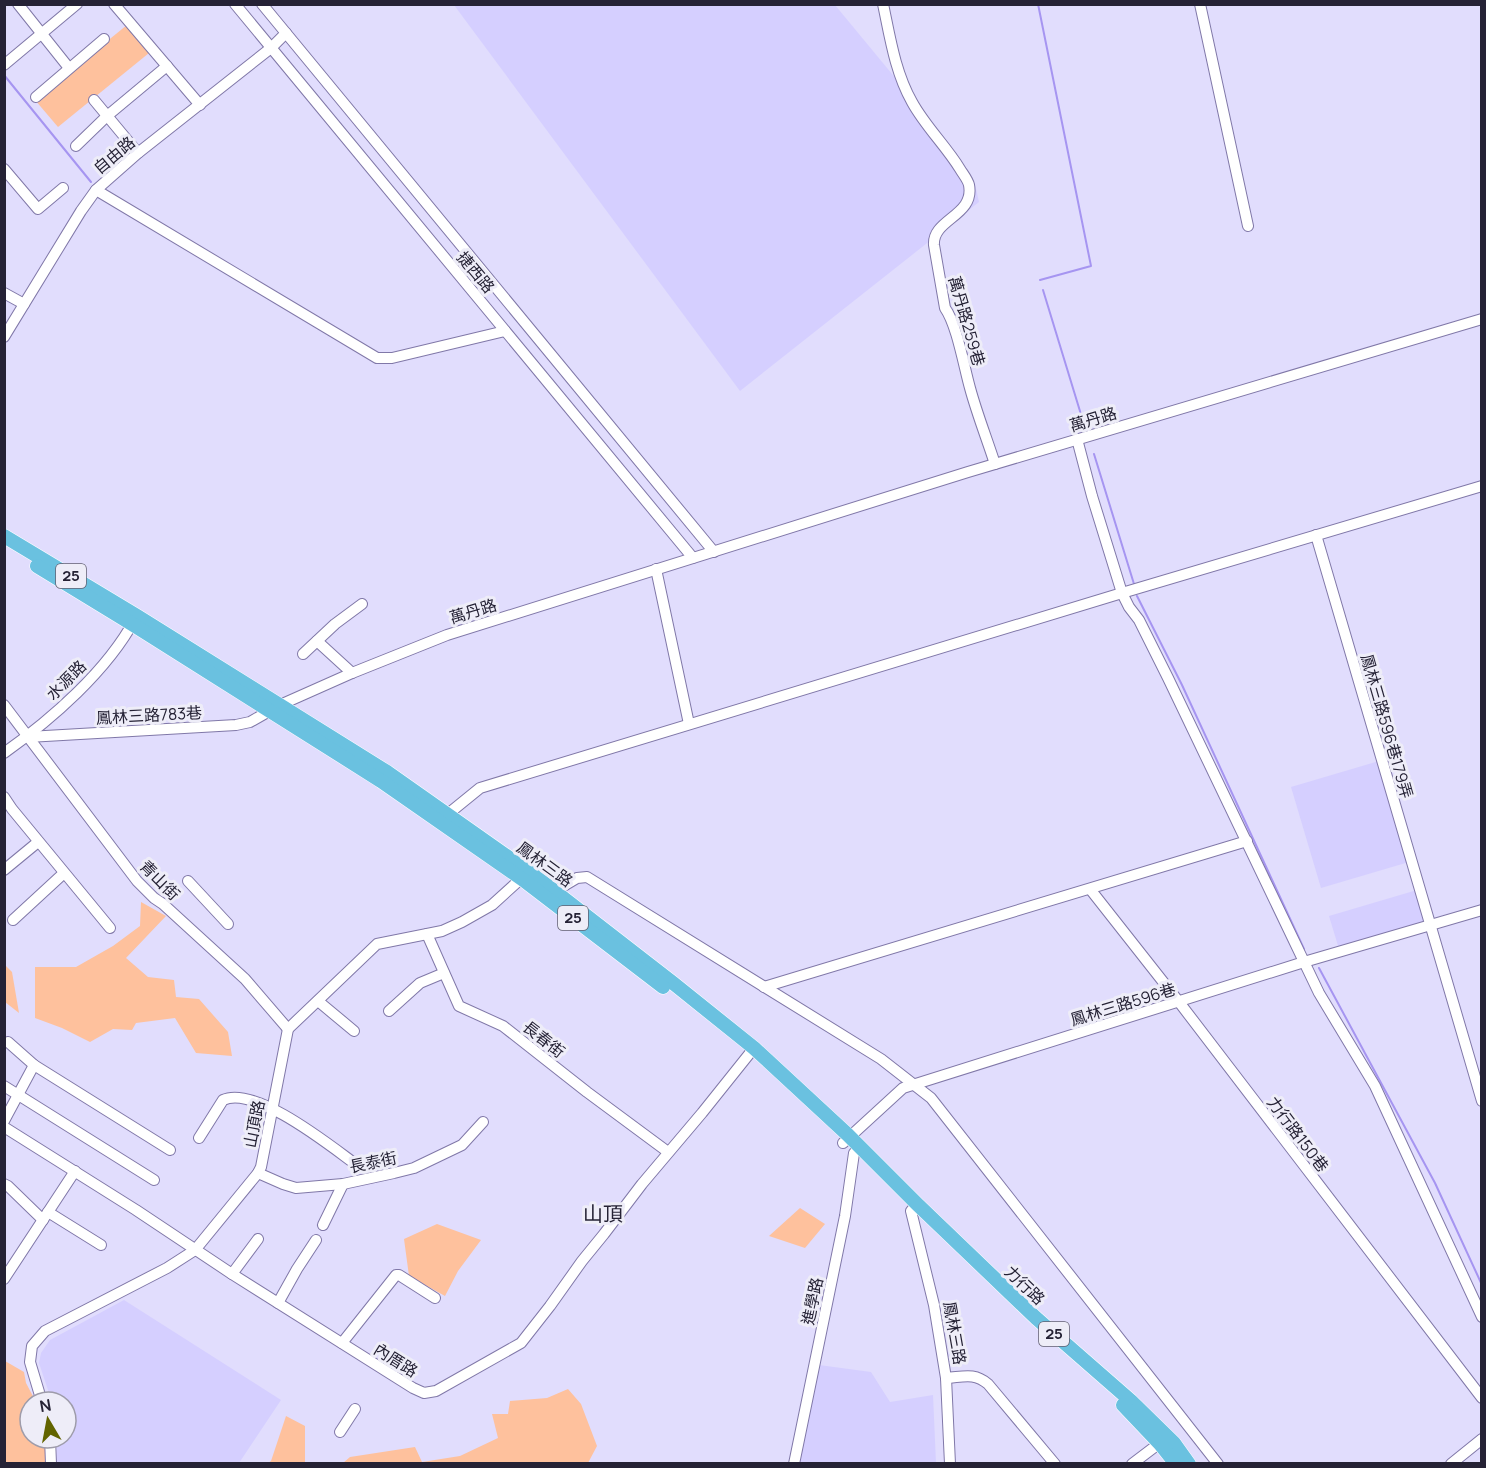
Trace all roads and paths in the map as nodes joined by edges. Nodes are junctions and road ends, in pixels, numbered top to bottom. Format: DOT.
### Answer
graph roads {
  1 [pos="77,4"];
  2 [pos="114,4"];
  3 [pos="235,4"];
  4 [pos="262,4"];
  5 [pos="882,4"];
  6 [pos="1200,4"];
  7 [pos="22,6"];
  8 [pos="286,33"];
  9 [pos="41,34"];
  10 [pos="104,39"];
  11 [pos="271,48"];
  12 [pos="4,65"];
  13 [pos="167,66"];
  14 [pos="69,68"];
  15 [pos="36,97"];
  16 [pos="94,100"];
  17 [pos="200,105"];
  18 [pos="107,116"];
  19 [pos="76,146"];
  20 [pos="138,153"];
  21 [pos="4,169"];
  22 [pos="63,189"];
  23 [pos="96,190"];
  24 [pos="1248,226"];
  25 [pos="4,292"];
  26 [pos="24,304"];
  27 [pos="1482,319"];
  28 [pos="505,332"];
  29 [pos="4,338"];
  30 [pos="1077,439"];
  31 [pos="995,464"];
  32 [pos="1482,486"];
  33 [pos="1316,535"];
  34 [pos="4,536"];
  35 [pos="4,546"];
  36 [pos="714,552"];
  37 [pos="693,558"];
  38 [pos="656,569"];
  39 [pos="1122,593"];
  40 [pos="362,604"];
  41 [pos="135,620"];
  42 [pos="317,641"];
  43 [pos="303,654"];
  44 [pos="352,673"];
  45 [pos="4,705"];
  46 [pos="274,709"];
  47 [pos="689,724"];
  48 [pos="28,737"];
  49 [pos="4,753"];
  50 [pos="4,797"];
  51 [pos="448,814"];
  52 [pos="1248,841"];
  53 [pos="38,842"];
  54 [pos="4,870"];
  55 [pos="64,873"];
  56 [pos="525,875"];
  57 [pos="188,881"];
  58 [pos="1090,889"];
  59 [pos="555,891"];
  60 [pos="1482,910"];
  61 [pos="13,920"];
  62 [pos="228,924"];
  63 [pos="1429,925"];
  64 [pos="110,928"];
  65 [pos="427,934"];
  66 [pos="1304,962"];
  67 [pos="444,973"];
  68 [pos="764,987"];
  69 [pos="318,1000"];
  70 [pos="1179,1002"];
  71 [pos="389,1011"];
  72 [pos="288,1029"];
  73 [pos="354,1032"];
  74 [pos="8,1042"];
  75 [pos="751,1052"];
  76 [pos="34,1065"];
  77 [pos="914,1085"];
  78 [pos="4,1086"];
  79 [pos="18,1094"];
  80 [pos="1482,1101"];
  81 [pos="272,1108"];
  82 [pos="4,1121"];
  83 [pos="483,1122"];
  84 [pos="4,1127"];
  85 [pos="199,1138"];
  86 [pos="846,1139"];
  87 [pos="170,1150"];
  88 [pos="857,1150"];
  89 [pos="669,1152"];
  90 [pos="354,1162"];
  91 [pos="75,1171"];
  92 [pos="258,1173"];
  93 [pos="154,1180"];
  94 [pos="4,1184"];
  95 [pos="343,1184"];
  96 [pos="914,1208"];
  97 [pos="46,1216"];
  98 [pos="323,1225"];
  99 [pos="258,1239"];
  100 [pos="316,1240"];
  101 [pos="101,1245"];
  102 [pos="195,1250"];
  103 [pos="232,1274"];
  104 [pos="4,1279"];
  105 [pos="435,1298"];
  106 [pos="278,1303"];
  107 [pos="1482,1317"];
  108 [pos="342,1343"];
  109 [pos="946,1378"];
  110 [pos="38,1390"];
  111 [pos="1482,1398"];
  112 [pos="355,1409"];
  113 [pos="340,1432"];
  114 [pos="1482,1439"];
  115 [pos="1164,1440"];
  116 [pos="794,1464"];
  117 [pos="950,1464"];
  118 [pos="1054,1464"];
  119 [pos="1132,1464"];
  120 [pos="1176,1464"];
  121 [pos="1189,1464"];
  122 [pos="1218,1464"];
  123 [pos="1451,1464"];
  1 -- 9 [label="street"];
  2 -- 13 [label="street"];
  3 -- 11 [label="street, 捷西路"];
  4 -- 8 [label="street, 捷西路"];
  5 -- 31 [label="street, 萬丹路259巷"];
  6 -- 24 [label="street"];
  7 -- 9 [label="street"];
  8 -- 11 [label="street, 自由路"];
  8 -- 36 [label="street, 捷西路"];
  9 -- 12 [label="street"];
  9 -- 14 [label="street"];
  10 -- 14 [label="street"];
  11 -- 17 [label="street, 自由路"];
  11 -- 28 [label="street, 捷西路"];
  13 -- 17 [label="street"];
  13 -- 18 [label="street"];
  14 -- 15 [label="street"];
  16 -- 18 [label="street"];
  17 -- 20 [label="street, 自由路"];
  18 -- 19 [label="street"];
  18 -- 20 [label="street"];
  20 -- 23 [label="street, 自由路"];
  21 -- 22 [label="street"];
  23 -- 26 [label="street, 自由路"];
  23 -- 28 [label="street"];
  25 -- 26 [label="street"];
  26 -- 29 [label="street, 自由路"];
  27 -- 30 [label="street, 萬丹路"];
  28 -- 37 [label="street, 捷西路"];
  30 -- 31 [label="street, 萬丹路"];
  30 -- 39 [label="street"];
  31 -- 36 [label="street, 萬丹路"];
  32 -- 33 [label="street"];
  33 -- 39 [label="street"];
  33 -- 63 [label="street, 鳳林三路596巷179弄"];
  34 -- 41 [label="main road, 25"];
  35 -- 41 [label="main road, 25"];
  36 -- 37 [label="street, 萬丹路"];
  37 -- 38 [label="street, 萬丹路"];
  38 -- 44 [label="street, 萬丹路"];
  38 -- 47 [label="street"];
  39 -- 47 [label="street"];
  39 -- 52 [label="street"];
  40 -- 42 [label="street"];
  41 -- 46 [label="main road, 鳳林三路 / 25"];
  41 -- 48 [label="street, 水源路"];
  42 -- 43 [label="street"];
  42 -- 44 [label="street"];
  44 -- 46 [label="street, 萬丹路"];
  45 -- 48 [label="street, 青山街"];
  46 -- 48 [label="street, 鳳林三路783巷"];
  46 -- 51 [label="main road, 鳳林三路 / 25"];
  46 -- 56 [label="main road, 鳳林三路 / 25"];
  47 -- 51 [label="street"];
  48 -- 49 [label="street, 水源路"];
  48 -- 72 [label="street, 青山街"];
  50 -- 53 [label="street"];
  51 -- 56 [label="main road, 鳳林三路 / 25"];
  52 -- 58 [label="street"];
  52 -- 66 [label="street"];
  53 -- 54 [label="street"];
  53 -- 55 [label="street"];
  55 -- 61 [label="street"];
  55 -- 64 [label="street"];
  56 -- 59 [label="main road, 鳳林三路 / 25"];
  56 -- 65 [label="street"];
  56 -- 75 [label="main road, 鳳林三路 / 25"];
  57 -- 62 [label="street"];
  58 -- 68 [label="street"];
  58 -- 70 [label="street, 力行路150巷"];
  59 -- 68 [label="street"];
  59 -- 75 [label="main road, 鳳林三路 / 25"];
  60 -- 63 [label="street, 鳳林三路596巷"];
  63 -- 66 [label="street, 鳳林三路596巷"];
  63 -- 80 [label="street, 鳳林三路596巷179弄"];
  65 -- 67 [label="street, 長春街"];
  65 -- 69 [label="street"];
  66 -- 70 [label="street, 鳳林三路596巷"];
  66 -- 107 [label="street"];
  67 -- 71 [label="street"];
  67 -- 89 [label="street, 長春街"];
  68 -- 77 [label="street"];
  69 -- 72 [label="street"];
  69 -- 73 [label="street"];
  70 -- 77 [label="street, 鳳林三路596巷"];
  70 -- 111 [label="street, 力行路150巷"];
  72 -- 81 [label="street, 山頂路"];
  74 -- 76 [label="street"];
  75 -- 86 [label="main road, 鳳林三路 / 25"];
  75 -- 89 [label="street, 內厝路"];
  76 -- 79 [label="street"];
  76 -- 87 [label="street"];
  77 -- 86 [label="street, 鳳林三路596巷"];
  77 -- 122 [label="street"];
  78 -- 79 [label="street"];
  79 -- 82 [label="street"];
  79 -- 93 [label="street"];
  81 -- 85 [label="street"];
  81 -- 90 [label="street"];
  81 -- 92 [label="street, 山頂路"];
  83 -- 95 [label="street, 長泰街"];
  84 -- 91 [label="street, 內厝路"];
  86 -- 88 [label="main road, 鳳林三路 / 25"];
  88 -- 96 [label="main road, 鳳林三路 / 25"];
  88 -- 116 [label="street, 進學路"];
  89 -- 108 [label="street, 內厝路"];
  91 -- 97 [label="street"];
  91 -- 102 [label="street, 內厝路"];
  92 -- 95 [label="street, 長泰街"];
  92 -- 102 [label="street, 山頂路"];
  94 -- 97 [label="street"];
  95 -- 98 [label="street"];
  96 -- 109 [label="street, 鳳林三路"];
  96 -- 115 [label="main road, 力行路 / 25"];
  97 -- 101 [label="street"];
  97 -- 104 [label="street"];
  99 -- 103 [label="street"];
  100 -- 106 [label="street"];
  102 -- 103 [label="street, 內厝路"];
  102 -- 110 [label="street, 山頂路"];
  103 -- 106 [label="street, 內厝路"];
  105 -- 108 [label="street"];
  106 -- 108 [label="street, 內厝路"];
  109 -- 117 [label="street, 鳳林三路"];
  109 -- 118 [label="street"];
  112 -- 113 [label="street"];
  114 -- 123 [label="street"];
  115 -- 119 [label="street"];
  115 -- 120 [label="main road, 力行路 / 25"];
  115 -- 121 [label="main road, 力行路 / 25"];
}
